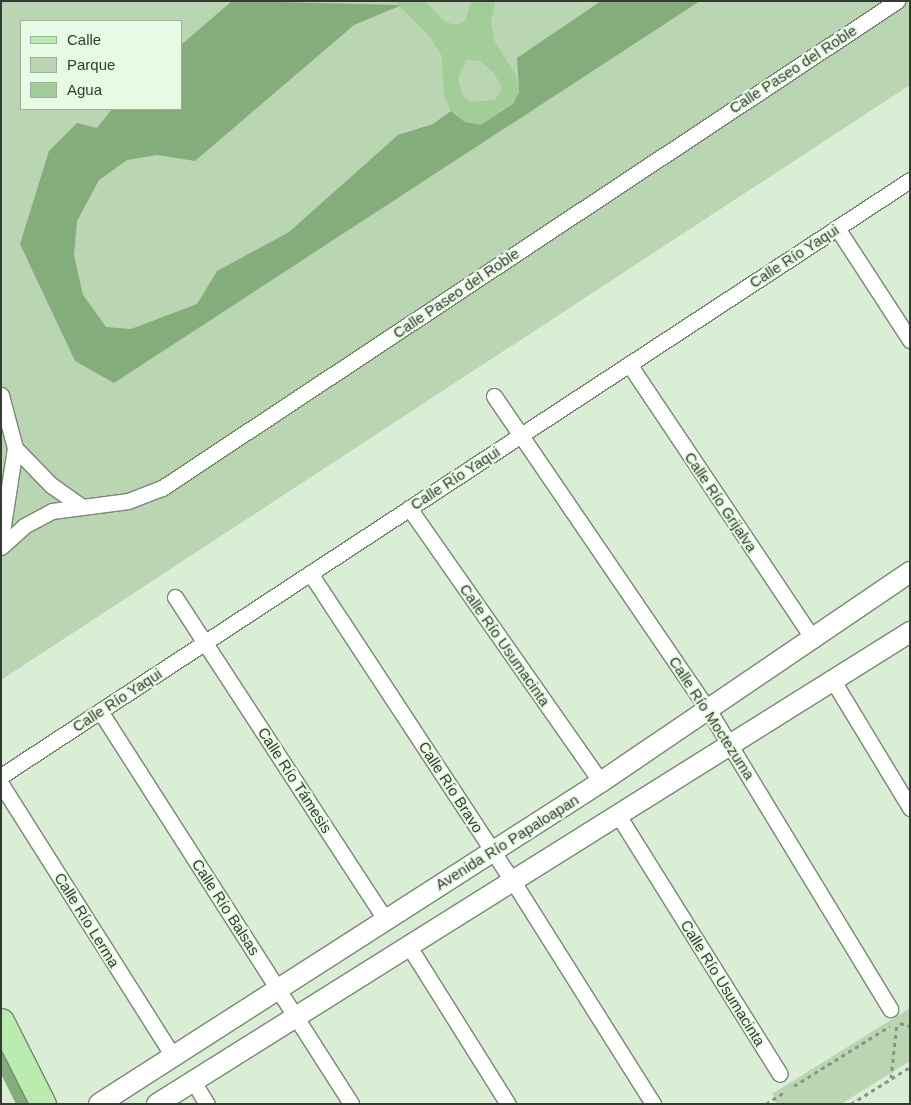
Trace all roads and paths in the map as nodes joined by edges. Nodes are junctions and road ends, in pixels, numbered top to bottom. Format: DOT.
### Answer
graph roads {
  1 [pos="897,1"];
  2 [pos="910,180"];
  3 [pos="837,228"];
  4 [pos="910,340"];
  5 [pos="629,364"];
  6 [pos="1,395"];
  7 [pos="494,396"];
  8 [pos="524,434"];
  9 [pos="15,448"];
  10 [pos="80,505"];
  11 [pos="409,508"];
  12 [pos="1,538"];
  13 [pos="1,547"];
  14 [pos="910,572"];
  15 [pos="310,573"];
  16 [pos="175,597"];
  17 [pos="910,632"];
  18 [pos="814,640"];
  19 [pos="205,642"];
  20 [pos="832,679"];
  21 [pos="100,711"];
  22 [pos="709,711"];
  23 [pos="730,744"];
  24 [pos="1,776"];
  25 [pos="601,782"];
  26 [pos="1,784"];
  27 [pos="910,808"];
  28 [pos="618,815"];
  29 [pos="492,851"];
  30 [pos="514,882"];
  31 [pos="385,919"];
  32 [pos="410,948"];
  33 [pos="278,988"];
  34 [pos="296,1015"];
  35 [pos="893,1015"];
  36 [pos="1,1021"];
  37 [pos="910,1026"];
  38 [pos="173,1056"];
  39 [pos="910,1067"];
  40 [pos="780,1074"];
  41 [pos="891,1078"];
  42 [pos="193,1081"];
  43 [pos="44,1104"];
  44 [pos="99,1104"];
  45 [pos="157,1104"];
  46 [pos="207,1104"];
  47 [pos="352,1104"];
  48 [pos="508,1104"];
  49 [pos="653,1104"];
  50 [pos="766,1104"];
  51 [pos="851,1104"];
  1 -- 10 [label="street, Calle Paseo del Roble"];
  2 -- 3 [label="street, Calle Río Yaqui"];
  3 -- 4 [label="street"];
  3 -- 5 [label="street, Calle Río Yaqui"];
  5 -- 8 [label="street, Calle Río Yaqui"];
  5 -- 18 [label="street, Calle Río Grijalva"];
  6 -- 9 [label="street"];
  7 -- 8 [label="street, Calle Río Moctezuma"];
  8 -- 11 [label="street, Calle Río Yaqui"];
  8 -- 22 [label="street, Calle Río Moctezuma"];
  9 -- 10 [label="street"];
  9 -- 12 [label="street"];
  10 -- 13 [label="street, Calle Paseo del Roble"];
  11 -- 15 [label="street, Calle Río Yaqui"];
  11 -- 25 [label="street, Calle Río Usumacinta"];
  14 -- 18 [label="street, Avenida Río Papaloapan"];
  15 -- 19 [label="street, Calle Río Yaqui"];
  15 -- 29 [label="street, Calle Río Bravo"];
  16 -- 19 [label="street, Calle Río Támesis"];
  17 -- 20 [label="street"];
  18 -- 22 [label="street, Avenida Río Papaloapan"];
  19 -- 21 [label="street, Calle Río Yaqui"];
  19 -- 31 [label="street, Calle Río Támesis"];
  20 -- 23 [label="street"];
  20 -- 27 [label="street"];
  21 -- 24 [label="street, Calle Río Yaqui"];
  21 -- 33 [label="street, Calle Río Balsas"];
  22 -- 23 [label="street, Calle Río Moctezuma"];
  22 -- 25 [label="street, Avenida Río Papaloapan"];
  23 -- 28 [label="street"];
  23 -- 35 [label="street, Calle Río Moctezuma"];
  25 -- 29 [label="street, Avenida Río Papaloapan"];
  26 -- 38 [label="street, Calle Río Lerma"];
  28 -- 30 [label="street"];
  28 -- 40 [label="street, Calle Río Usumacinta"];
  29 -- 30 [label="street, Calle Río Bravo"];
  29 -- 31 [label="street, Avenida Río Papaloapan"];
  30 -- 32 [label="street"];
  30 -- 49 [label="street, Calle Río Bravo"];
  31 -- 33 [label="street, Avenida Río Papaloapan"];
  32 -- 34 [label="street"];
  32 -- 48 [label="street"];
  33 -- 34 [label="street, Calle Río Balsas"];
  33 -- 38 [label="street, Avenida Río Papaloapan"];
  34 -- 42 [label="street"];
  34 -- 47 [label="street, Calle Río Balsas"];
  35 -- 37 [label="path"];
  35 -- 41 [label="path"];
  35 -- 50 [label="path"];
  36 -- 43 [label="main road"];
  38 -- 44 [label="street, Avenida Río Papaloapan"];
  39 -- 41 [label="path"];
  41 -- 51 [label="path"];
  42 -- 45 [label="street"];
  42 -- 46 [label="street"];
}
